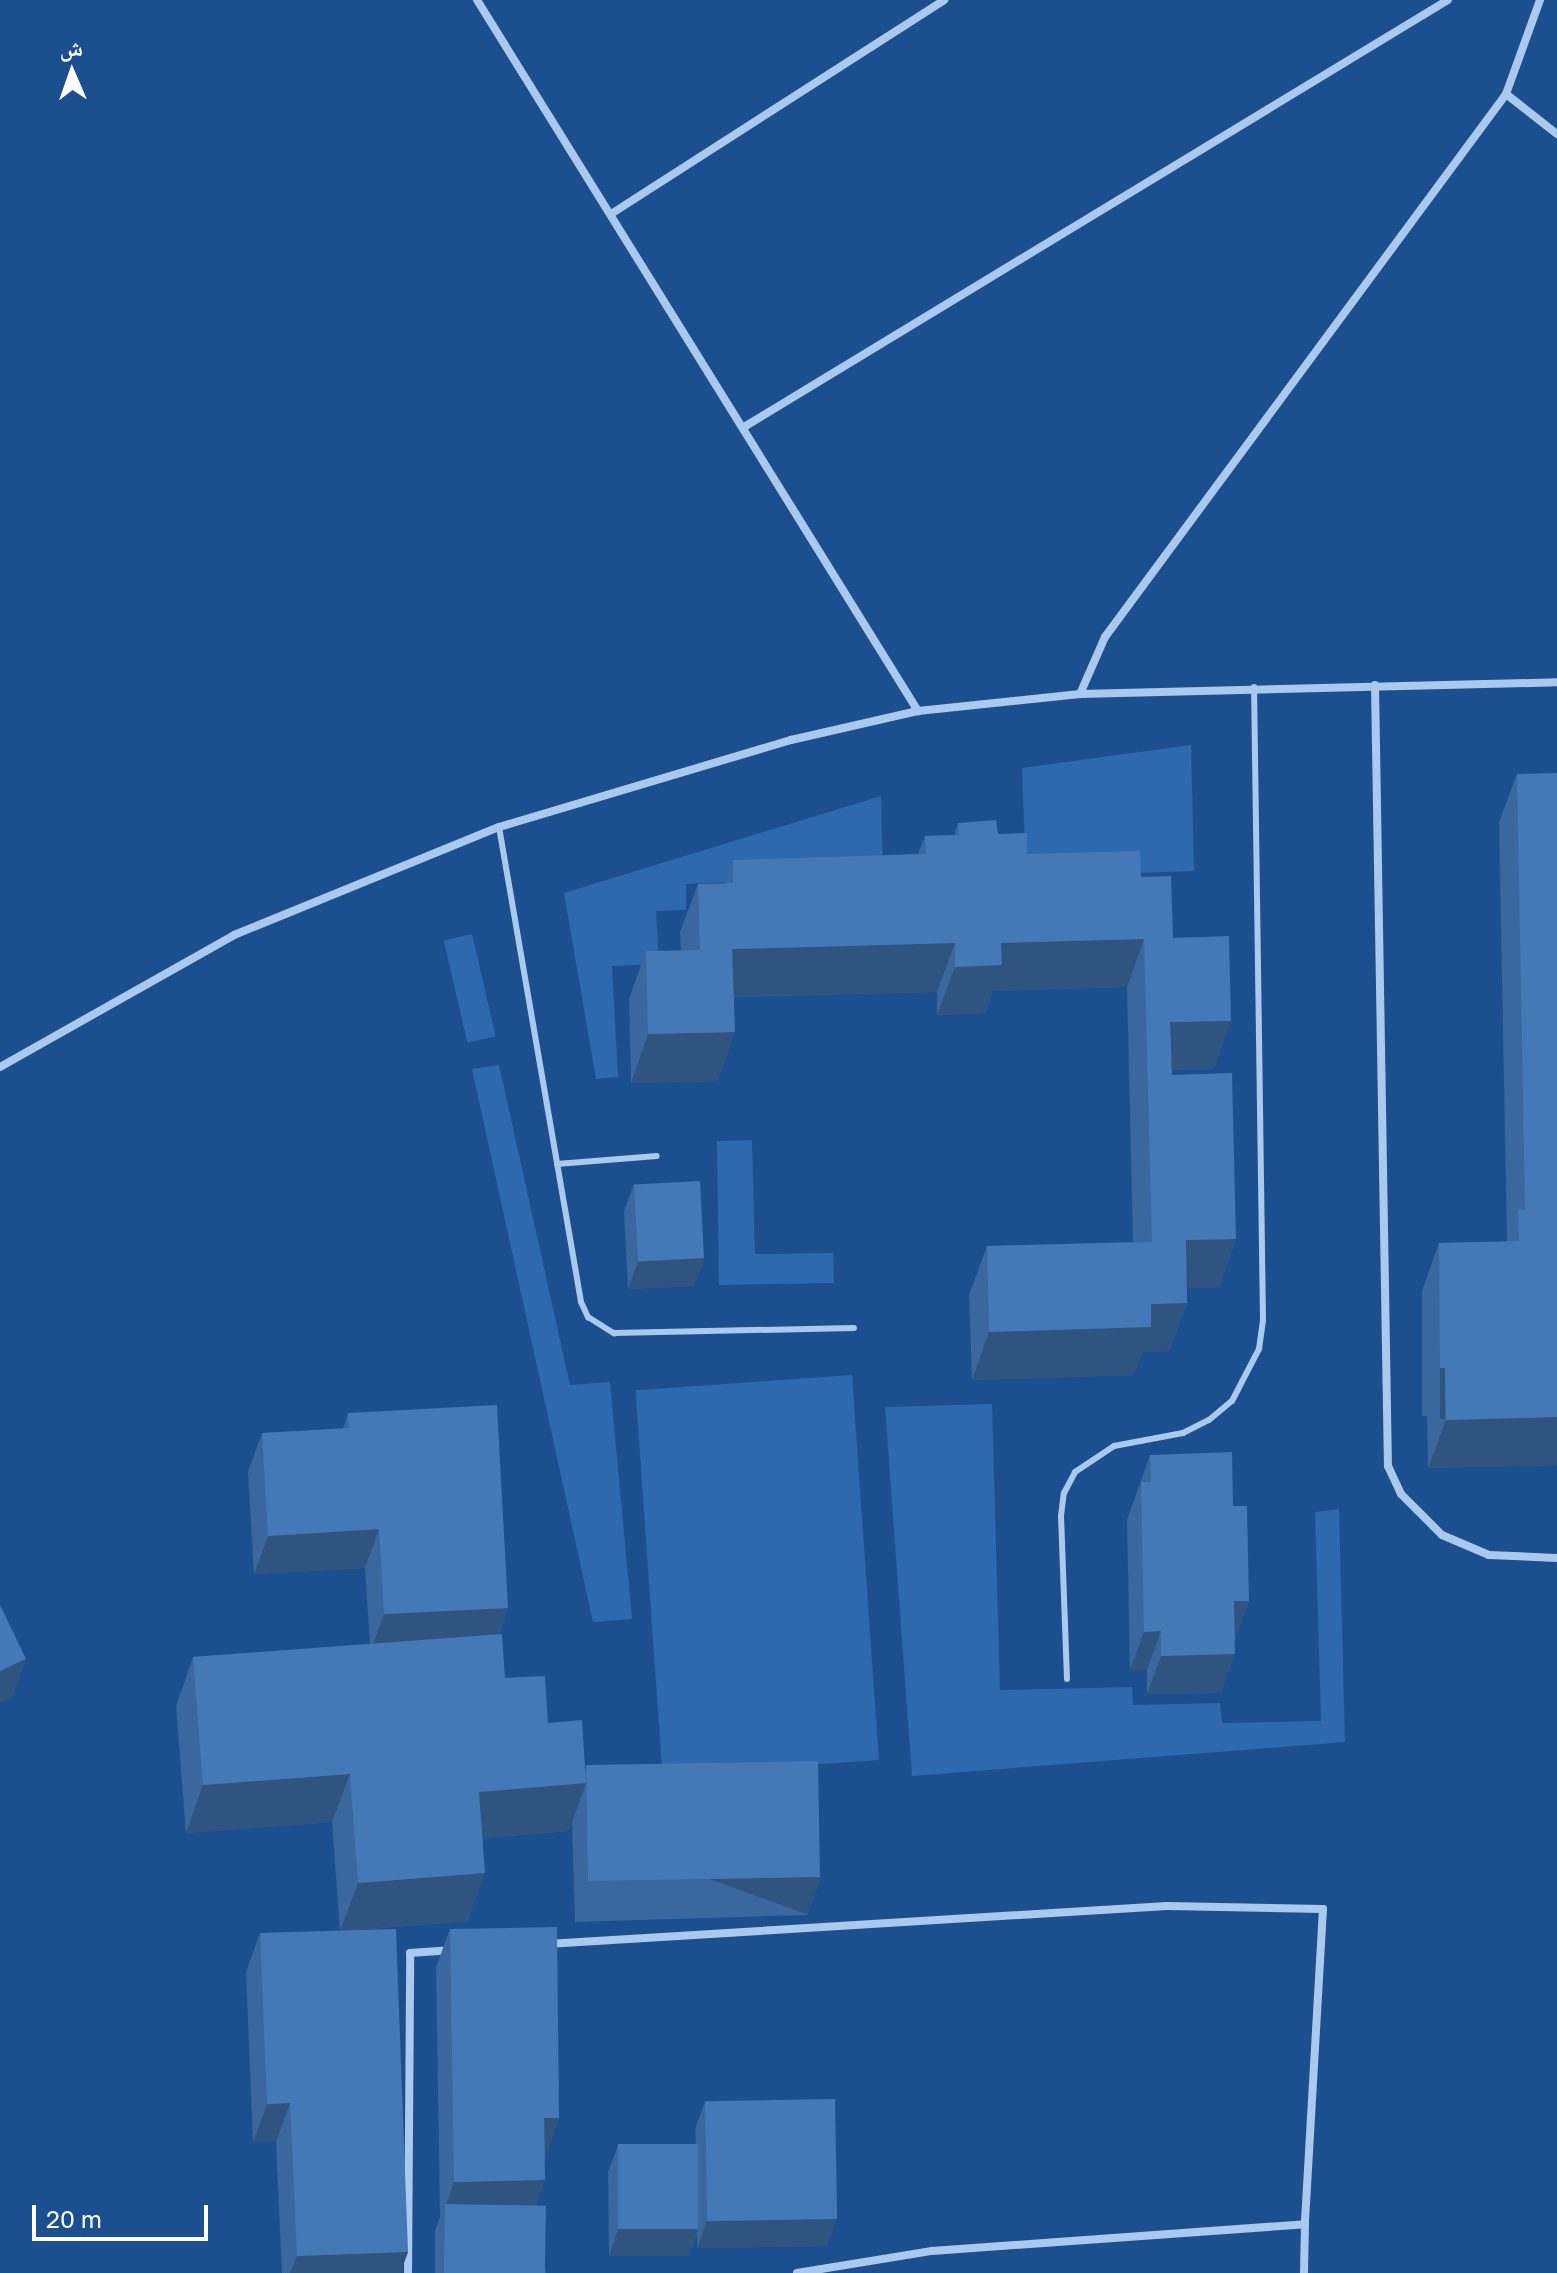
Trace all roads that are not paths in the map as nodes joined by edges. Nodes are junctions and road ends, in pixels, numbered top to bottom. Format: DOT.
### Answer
graph roads {
  1 [pos="477,0"];
  2 [pos="944,0"];
  3 [pos="1448,0"];
  4 [pos="1540,0"];
  5 [pos="1506,94"];
  6 [pos="1557,134"];
  7 [pos="611,214"];
  8 [pos="744,427"];
  9 [pos="1557,682"];
  10 [pos="1375,685"];
  11 [pos="1254,686"];
  12 [pos="1080,694"];
  13 [pos="918,711"];
  14 [pos="499,827"];
  15 [pos="0,1067"];
  16 [pos="657,1156"];
  17 [pos="557,1164"];
  18 [pos="854,1328"];
  19 [pos="1557,1558"];
  20 [pos="1067,1679"];
  21 [pos="537,1945"];
  22 [pos="458,1950"];
  23 [pos="1305,2224"];
  24 [pos="408,2273"];
  25 [pos="797,2273"];
  26 [pos="1304,2273"];
  1 -- 7 [label="street"];
  2 -- 7 [label="street"];
  3 -- 8 [label="street"];
  4 -- 5 [label="street"];
  5 -- 6 [label="street"];
  5 -- 12 [label="street"];
  7 -- 8 [label="street"];
  8 -- 13 [label="street"];
  9 -- 10 [label="street"];
  10 -- 11 [label="street"];
  10 -- 19 [label="street"];
  11 -- 12 [label="street"];
  11 -- 20 [label="lane"];
  12 -- 13 [label="street"];
  13 -- 14 [label="street"];
  14 -- 15 [label="street"];
  14 -- 17 [label="lane"];
  16 -- 17 [label="lane"];
  17 -- 18 [label="lane"];
  21 -- 23 [label="street"];
  22 -- 24 [label="street"];
  23 -- 25 [label="street"];
  23 -- 26 [label="street"];
}
